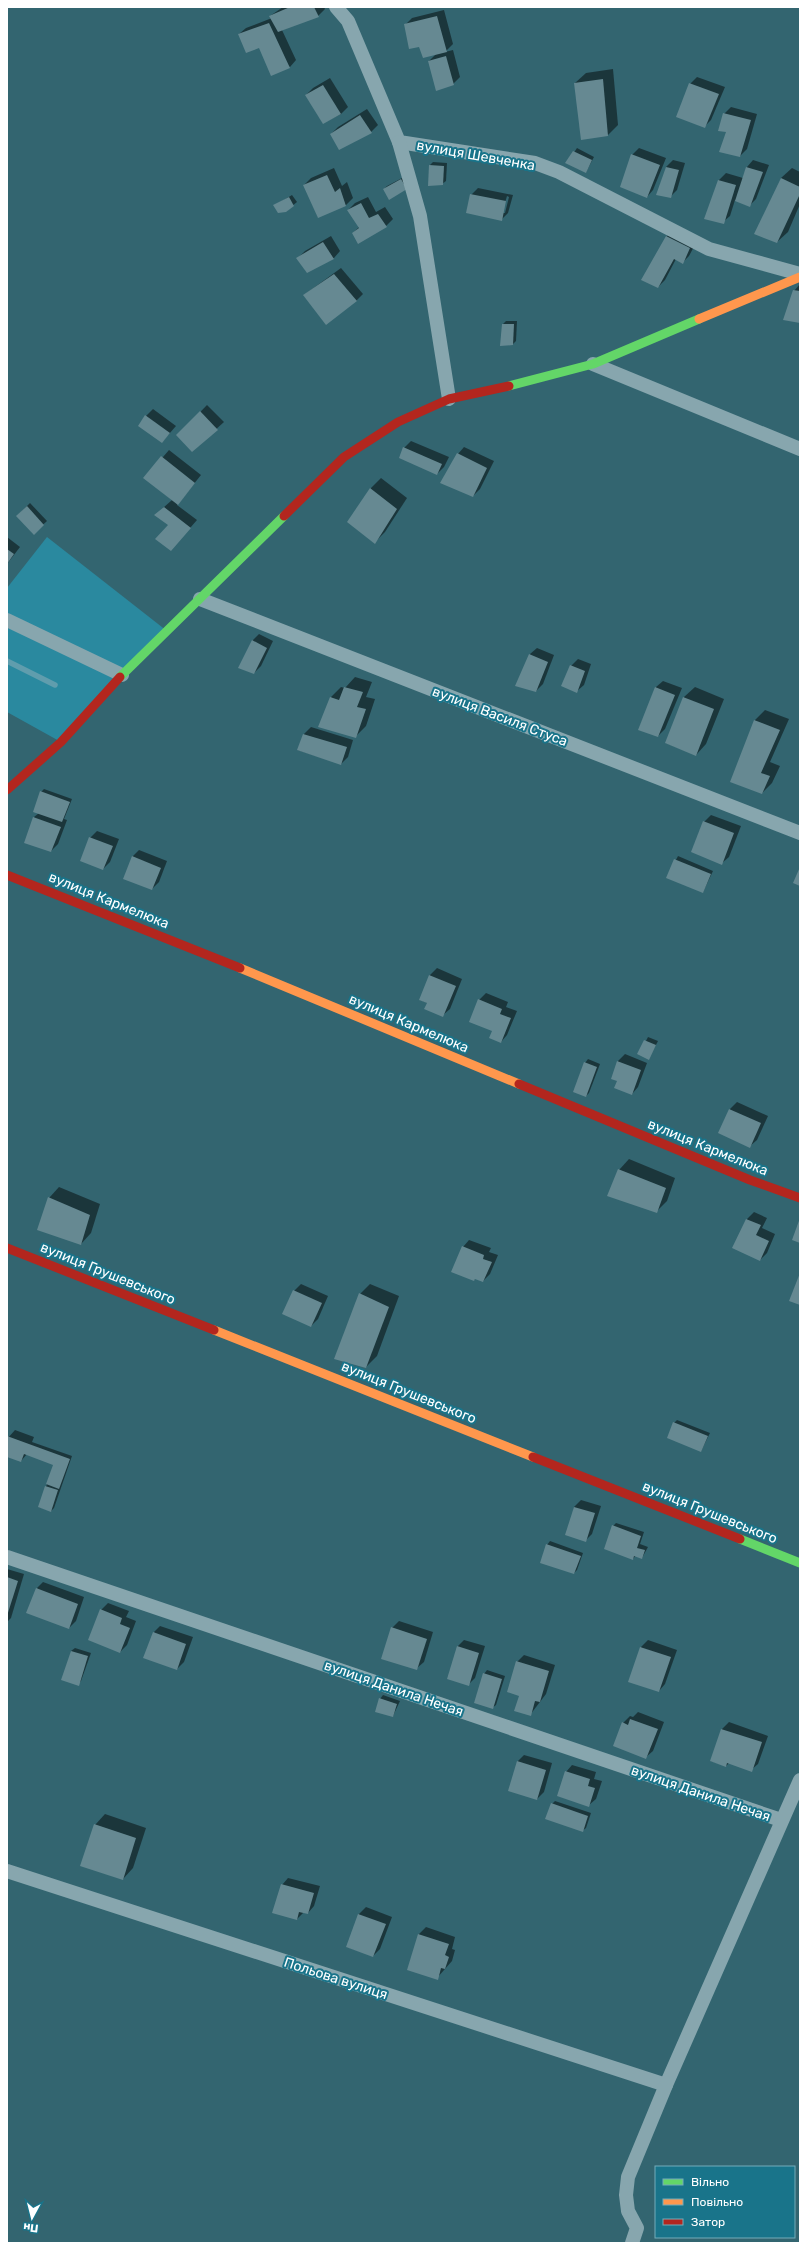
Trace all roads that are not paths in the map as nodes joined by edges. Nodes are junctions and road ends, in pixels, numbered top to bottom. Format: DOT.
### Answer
graph roads {
  1 [pos="336,7"];
  2 [pos="400,142"];
  3 [pos="800,276"];
  4 [pos="593,364"];
  5 [pos="449,399"];
  6 [pos="800,449"];
  7 [pos="200,599"];
  8 [pos="7,620"];
  9 [pos="122,675"];
  10 [pos="7,790"];
  11 [pos="800,833"];
  12 [pos="7,875"];
  13 [pos="800,1198"];
  14 [pos="7,1248"];
  15 [pos="7,1556"];
  16 [pos="800,1563"];
  17 [pos="800,1780"];
  18 [pos="782,1820"];
  19 [pos="7,1872"];
  20 [pos="666,2085"];
  21 [pos="632,2243"];
  1 -- 2 [label="street, вулиця Шевченка"];
  2 -- 3 [label="street, вулиця Шевченка"];
  2 -- 5 [label="street"];
  3 -- 4 [label="street"];
  4 -- 5 [label="street"];
  4 -- 6 [label="street"];
  5 -- 7 [label="street"];
  7 -- 9 [label="street"];
  7 -- 11 [label="street, вулиця Василя Стуса"];
  8 -- 9 [label="street"];
  9 -- 10 [label="street"];
  12 -- 13 [label="street, вулиця Кармелюка"];
  14 -- 16 [label="street, вулиця Грушевського"];
  15 -- 18 [label="street, вулиця Данила Нечая"];
  17 -- 18 [label="street"];
  18 -- 20 [label="street"];
  19 -- 20 [label="street, Польова вулиця"];
  20 -- 21 [label="street"];
}
